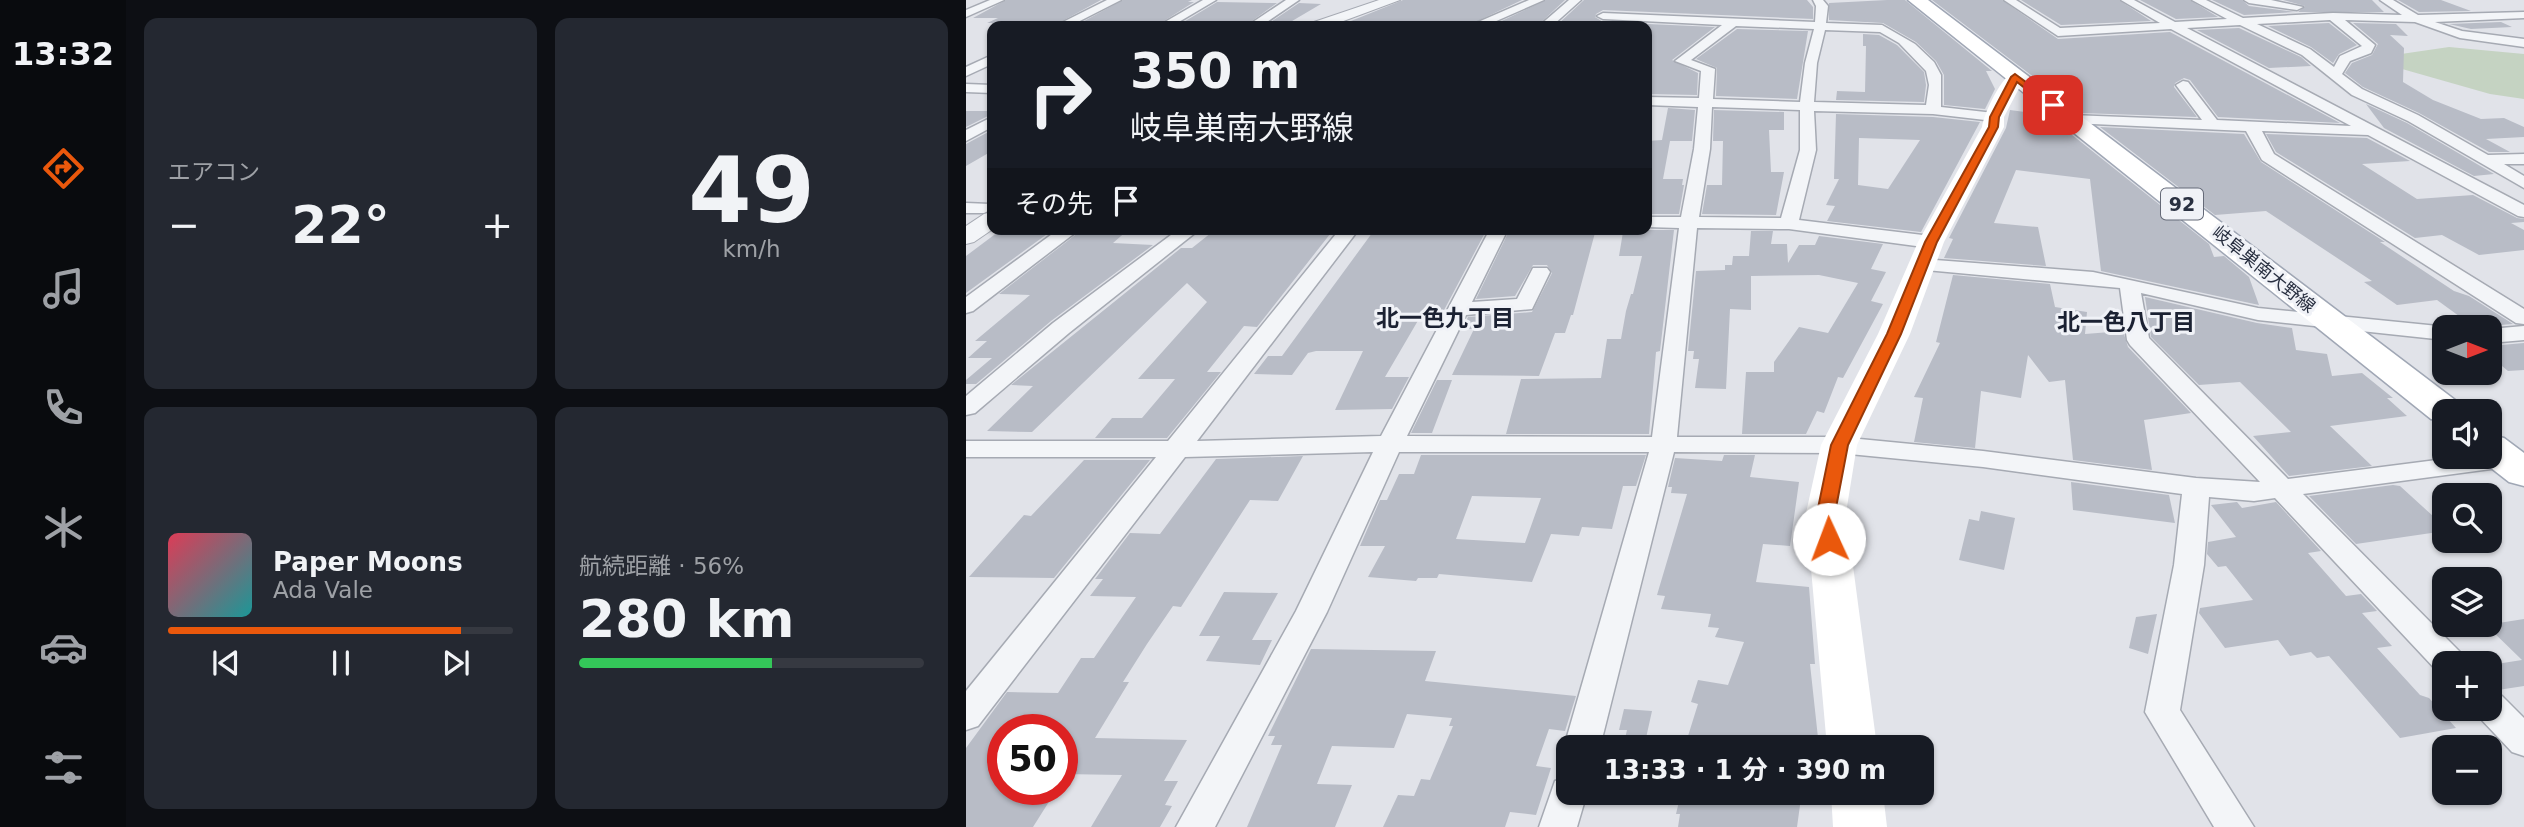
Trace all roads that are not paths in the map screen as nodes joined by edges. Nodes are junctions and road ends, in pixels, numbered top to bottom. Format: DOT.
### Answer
graph roads {
  1 [pos="999,0"];
  2 [pos="1116,0"];
  3 [pos="1211,0"];
  4 [pos="1294,0"];
  5 [pos="1376,0"];
  6 [pos="1393,0"];
  7 [pos="1539,0"];
  8 [pos="1576,0"];
  9 [pos="1620,0"];
  10 [pos="1818,0"];
  11 [pos="1917,0"];
  12 [pos="2009,0"];
  13 [pos="2126,0"];
  14 [pos="2197,0"];
  15 [pos="2249,0"];
  16 [pos="2385,0"];
  17 [pos="2504,3"];
  18 [pos="2453,4"];
  19 [pos="2357,5"];
  20 [pos="2524,9"];
  21 [pos="966,14"];
  22 [pos="2524,15"];
  23 [pos="1603,16"];
  24 [pos="2333,16"];
  25 [pos="2490,16"];
  26 [pos="2393,19"];
  27 [pos="2416,19"];
  28 [pos="1072,21"];
  29 [pos="1173,21"];
  30 [pos="1261,21"];
  31 [pos="1315,21"];
  32 [pos="1332,21"];
  33 [pos="1487,21"];
  34 [pos="1551,21"];
  35 [pos="1597,21"];
  36 [pos="2240,21"];
  37 [pos="1733,22"];
  38 [pos="2173,25"];
  39 [pos="1820,27"];
  40 [pos="2524,30"];
  41 [pos="2524,43"];
  42 [pos="987,62"];
  43 [pos="966,72"];
  44 [pos="2333,75"];
  45 [pos="2015,77"];
  46 [pos="2183,85"];
  47 [pos="966,88"];
  48 [pos="987,89"];
  49 [pos="1652,101"];
  50 [pos="1704,103"];
  51 [pos="1807,106"];
  52 [pos="1933,110"];
  53 [pos="1994,117"];
  54 [pos="2071,119"];
  55 [pos="987,124"];
  56 [pos="2213,125"];
  57 [pos="2252,127"];
  58 [pos="2373,132"];
  59 [pos="2441,134"];
  60 [pos="966,136"];
  61 [pos="2524,159"];
  62 [pos="2485,160"];
  63 [pos="2524,183"];
  64 [pos="980,212"];
  65 [pos="2524,212"];
  66 [pos="1652,222"];
  67 [pos="1689,222"];
  68 [pos="1789,224"];
  69 [pos="1063,235"];
  70 [pos="1183,235"];
  71 [pos="1345,235"];
  72 [pos="1496,235"];
  73 [pos="966,237"];
  74 [pos="1927,254"];
  75 [pos="1540,272"];
  76 [pos="2129,284"];
  77 [pos="966,307"];
  78 [pos="1459,309"];
  79 [pos="2524,318"];
  80 [pos="2329,321"];
  81 [pos="2432,332"];
  82 [pos="2524,333"];
  83 [pos="2502,335"];
  84 [pos="2432,401"];
  85 [pos="966,408"];
  86 [pos="1664,443"];
  87 [pos="1390,444"];
  88 [pos="1839,445"];
  89 [pos="966,449"];
  90 [pos="1179,449"];
  91 [pos="2507,460"];
  92 [pos="2196,488"];
  93 [pos="2283,489"];
  94 [pos="2438,651"];
  95 [pos="966,716"];
  96 [pos="2502,718"];
  97 [pos="1585,735"];
  98 [pos="1851,735"];
  99 [pos="2524,741"];
  100 [pos="1564,805"];
  101 [pos="1858,805"];
  102 [pos="1195,827"];
  103 [pos="1558,827"];
  104 [pos="1860,827"];
  105 [pos="2235,827"];
  1 -- 21 [label="street"];
  2 -- 28 [label="street"];
  3 -- 29 [label="street"];
  4 -- 30 [label="street"];
  5 -- 31 [label="street"];
  6 -- 32 [label="street"];
  7 -- 33 [label="street"];
  8 -- 34 [label="street"];
  9 -- 23 [label="street"];
  10 -- 39 [label="street"];
  11 -- 45 [label="main road, 岐阜巣南大野線 / 92"];
  12 -- 38 [label="street"];
  13 -- 38 [label="street"];
  14 -- 36 [label="street"];
  15 -- 24 [label="street"];
  16 -- 27 [label="street"];
  17 -- 20 [label="street"];
  18 -- 25 [label="street"];
  19 -- 26 [label="street"];
  22 -- 25 [label="street"];
  23 -- 35 [label="street"];
  23 -- 37 [label="street"];
  24 -- 26 [label="street"];
  24 -- 36 [label="street"];
  24 -- 44 [label="street"];
  25 -- 27 [label="street"];
  25 -- 40 [label="street"];
  26 -- 27 [label="street"];
  27 -- 41 [label="street"];
  36 -- 38 [label="street"];
  36 -- 44 [label="street"];
  37 -- 39 [label="street"];
  37 -- 50 [label="street"];
  38 -- 58 [label="street"];
  39 -- 51 [label="street"];
  39 -- 52 [label="street"];
  42 -- 43 [label="street"];
  44 -- 59 [label="street"];
  45 -- 53 [label="main road"];
  45 -- 54 [label="main road, 岐阜巣南大野線 / 92"];
  46 -- 56 [label="street"];
  47 -- 48 [label="street"];
  49 -- 50 [label="street"];
  50 -- 51 [label="street"];
  50 -- 67 [label="street"];
  51 -- 52 [label="street"];
  51 -- 68 [label="street"];
  52 -- 53 [label="street"];
  53 -- 74 [label="main road"];
  54 -- 56 [label="street"];
  54 -- 80 [label="main road, 岐阜巣南大野線 / 92"];
  55 -- 60 [label="street"];
  56 -- 57 [label="street"];
  57 -- 58 [label="street"];
  57 -- 79 [label="street"];
  58 -- 59 [label="street"];
  58 -- 65 [label="street"];
  59 -- 62 [label="street"];
  61 -- 62 [label="street"];
  62 -- 63 [label="street"];
  64 -- 73 [label="street"];
  66 -- 67 [label="street"];
  67 -- 68 [label="street"];
  67 -- 86 [label="street"];
  68 -- 74 [label="street"];
  69 -- 77 [label="street"];
  70 -- 85 [label="street"];
  71 -- 90 [label="street"];
  72 -- 78 [label="street"];
  74 -- 76 [label="street"];
  74 -- 88 [label="main road"];
  75 -- 78 [label="street"];
  76 -- 80 [label="street"];
  76 -- 93 [label="street"];
  78 -- 87 [label="street"];
  80 -- 81 [label="street"];
  80 -- 84 [label="main road, 岐阜巣南大野線 / 92"];
  82 -- 83 [label="street"];
  86 -- 87 [label="street"];
  86 -- 88 [label="street"];
  86 -- 97 [label="street"];
  87 -- 90 [label="street"];
  87 -- 102 [label="street"];
  88 -- 92 [label="street"];
  88 -- 98 [label="main road"];
  89 -- 90 [label="street"];
  90 -- 95 [label="street"];
  91 -- 93 [label="street"];
  92 -- 93 [label="street"];
  92 -- 105 [label="street"];
  93 -- 94 [label="street"];
  96 -- 99 [label="street"];
  100 -- 103 [label="street"];
  101 -- 104 [label="main road"];
}
